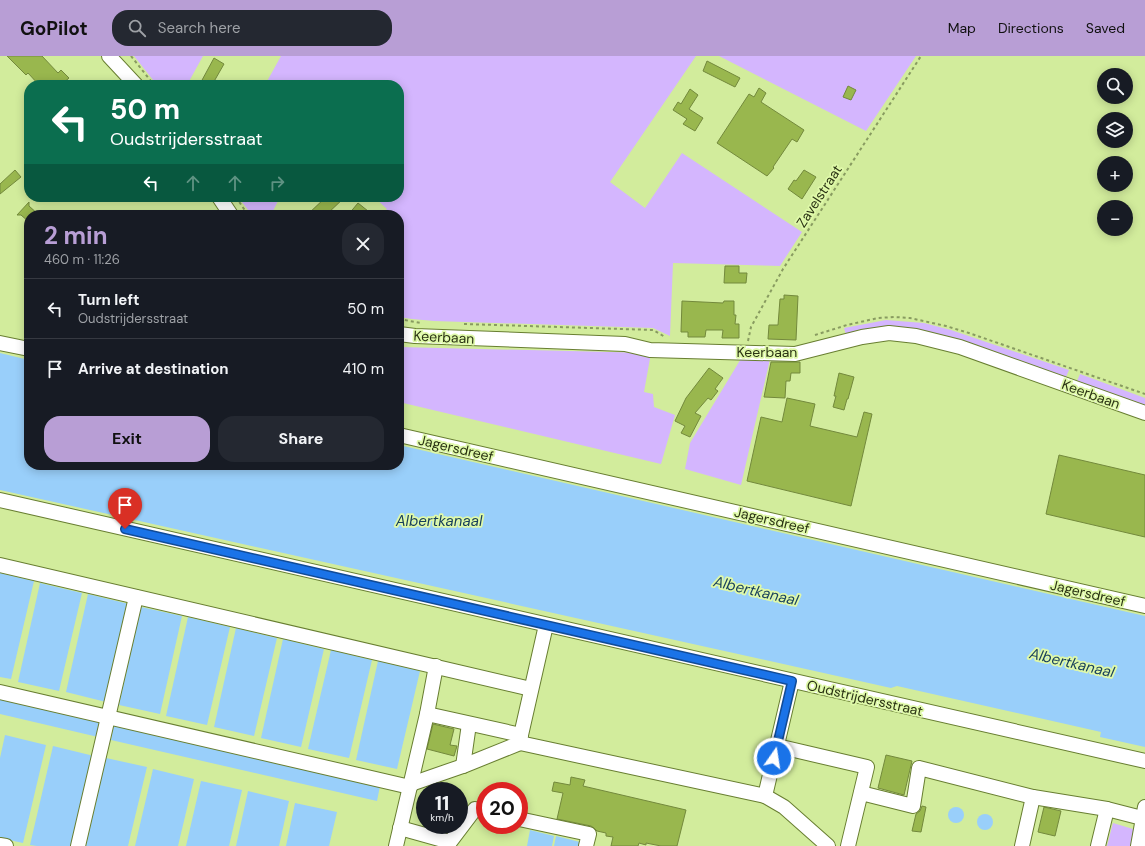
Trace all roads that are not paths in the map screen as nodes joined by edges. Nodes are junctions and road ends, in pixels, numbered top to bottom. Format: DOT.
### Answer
graph roads {
  1 [pos="109,56"];
  2 [pos="131,80"];
  3 [pos="404,335"];
  4 [pos="0,343"];
  5 [pos="24,348"];
  6 [pos="1145,413"];
  7 [pos="404,435"];
  8 [pos="0,500"];
  9 [pos="0,565"];
  10 [pos="136,597"];
  11 [pos="1145,606"];
  12 [pos="546,626"];
  13 [pos="436,666"];
  14 [pos="792,681"];
  15 [pos="531,689"];
  16 [pos="0,692"];
  17 [pos="427,714"];
  18 [pos="108,717"];
  19 [pos="469,724"];
  20 [pos="520,739"];
  21 [pos="777,746"];
  22 [pos="1145,761"];
  23 [pos="463,766"];
  24 [pos="411,786"];
  25 [pos="861,793"];
  26 [pos="765,796"];
  27 [pos="1033,796"];
  28 [pos="476,809"];
  29 [pos="1107,809"];
  30 [pos="1144,812"];
  31 [pos="528,821"];
  32 [pos="400,828"];
  33 [pos="0,845"];
  34 [pos="6,846"];
  35 [pos="78,846"];
  36 [pos="396,846"];
  37 [pos="586,846"];
  38 [pos="828,846"];
  39 [pos="848,846"];
  40 [pos="1022,846"];
  41 [pos="1098,846"];
  42 [pos="1138,846"];
  1 -- 2 [label="street"];
  3 -- 6 [label="street, Keerbaan"];
  4 -- 5 [label="street"];
  7 -- 11 [label="street, Jagersdreef"];
  8 -- 12 [label="street, Oudstrijdersstraat"];
  9 -- 10 [label="street"];
  10 -- 13 [label="street"];
  10 -- 18 [label="street"];
  12 -- 14 [label="street, Oudstrijdersstraat"];
  12 -- 15 [label="street"];
  13 -- 15 [label="street"];
  13 -- 17 [label="street"];
  14 -- 21 [label="street"];
  14 -- 22 [label="street, Oudstrijdersstraat"];
  15 -- 20 [label="street"];
  16 -- 18 [label="street"];
  17 -- 19 [label="street"];
  17 -- 24 [label="street"];
  18 -- 24 [label="street"];
  18 -- 35 [label="street"];
  19 -- 20 [label="street"];
  19 -- 23 [label="street"];
  20 -- 23 [label="street"];
  20 -- 26 [label="street"];
  21 -- 25 [label="street"];
  21 -- 26 [label="street"];
  23 -- 24 [label="street"];
  24 -- 32 [label="street"];
  25 -- 27 [label="street"];
  25 -- 39 [label="street"];
  26 -- 38 [label="street"];
  27 -- 29 [label="street"];
  27 -- 40 [label="street"];
  28 -- 32 [label="street"];
  29 -- 30 [label="street"];
  29 -- 41 [label="street"];
  30 -- 42 [label="street"];
  31 -- 37 [label="street"];
  32 -- 36 [label="street"];
  33 -- 34 [label="street"];
}
